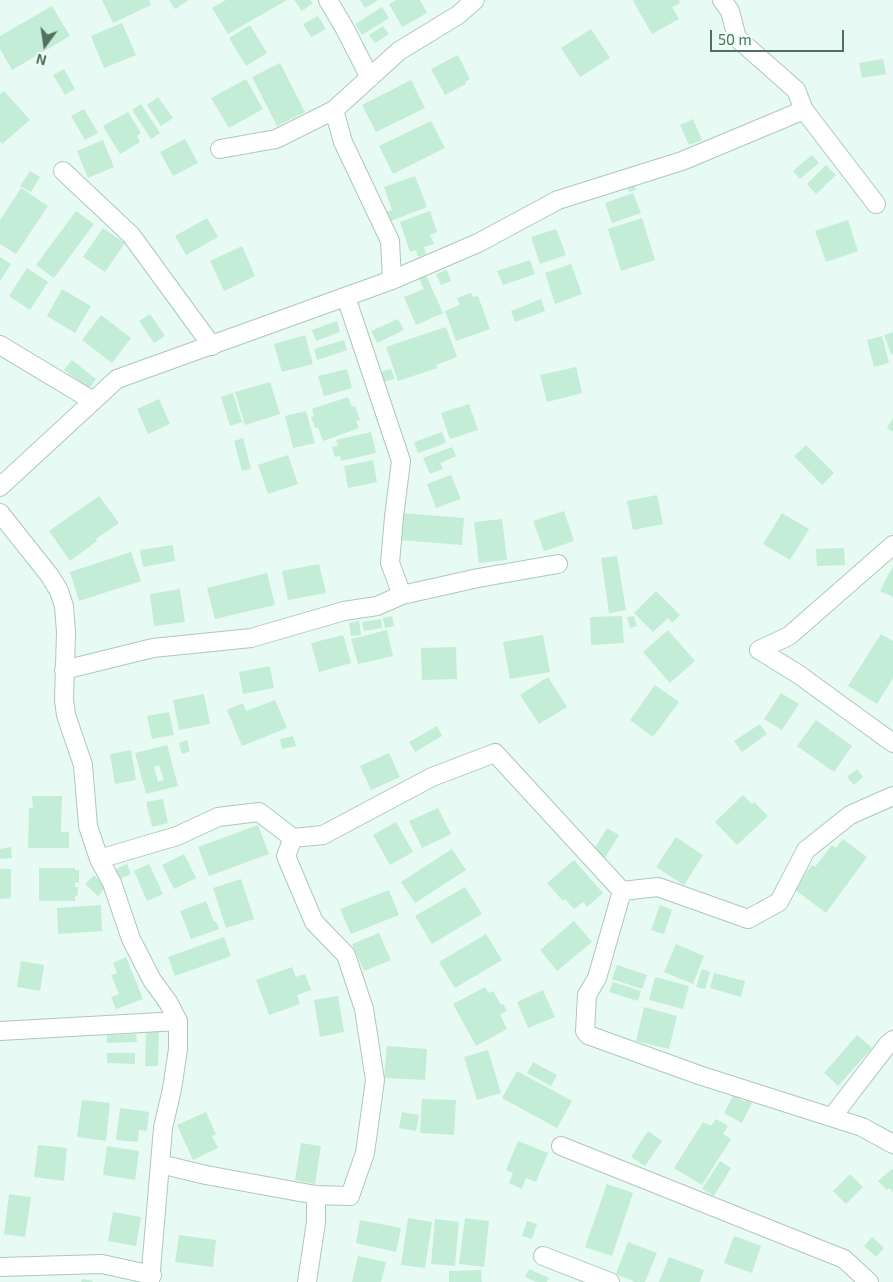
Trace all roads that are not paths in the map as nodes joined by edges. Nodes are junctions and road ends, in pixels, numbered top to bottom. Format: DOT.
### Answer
graph roads {
  1 [pos="328,0"];
  2 [pos="475,0"];
  3 [pos="722,0"];
  4 [pos="370,78"];
  5 [pos="334,110"];
  6 [pos="804,110"];
  7 [pos="220,150"];
  8 [pos="63,171"];
  9 [pos="876,204"];
  10 [pos="392,280"];
  11 [pos="346,297"];
  12 [pos="0,345"];
  13 [pos="212,346"];
  14 [pos="93,401"];
  15 [pos="0,487"];
  16 [pos="0,512"];
  17 [pos="893,545"];
  18 [pos="558,564"];
  19 [pos="402,595"];
  20 [pos="64,670"];
  21 [pos="893,743"];
  22 [pos="893,796"];
  23 [pos="293,838"];
  24 [pos="99,859"];
  25 [pos="622,891"];
  26 [pos="178,1021"];
  27 [pos="0,1031"];
  28 [pos="893,1040"];
  29 [pos="832,1117"];
  30 [pos="893,1144"];
  31 [pos="561,1146"];
  32 [pos="160,1164"];
  33 [pos="316,1195"];
  34 [pos="543,1256"];
  35 [pos="0,1267"];
  36 [pos="151,1278"];
  37 [pos="307,1282"];
  38 [pos="610,1282"];
  39 [pos="869,1282"];
  1 -- 4 [label="street"];
  2 -- 4 [label="street"];
  3 -- 6 [label="street"];
  4 -- 5 [label="street"];
  5 -- 7 [label="street"];
  5 -- 10 [label="street"];
  6 -- 9 [label="street"];
  6 -- 10 [label="street"];
  8 -- 13 [label="street"];
  10 -- 11 [label="street"];
  11 -- 13 [label="street"];
  11 -- 19 [label="street"];
  12 -- 14 [label="street"];
  13 -- 14 [label="street"];
  14 -- 15 [label="street"];
  16 -- 20 [label="street"];
  17 -- 21 [label="street"];
  18 -- 19 [label="street"];
  19 -- 20 [label="street"];
  20 -- 24 [label="street"];
  22 -- 25 [label="street"];
  23 -- 24 [label="street"];
  23 -- 25 [label="street"];
  23 -- 33 [label="street"];
  24 -- 26 [label="street"];
  25 -- 29 [label="street"];
  26 -- 27 [label="street"];
  26 -- 32 [label="street"];
  28 -- 29 [label="street"];
  29 -- 30 [label="street"];
  31 -- 39 [label="street"];
  32 -- 33 [label="street"];
  32 -- 36 [label="street"];
  33 -- 37 [label="street"];
  34 -- 38 [label="street"];
  35 -- 36 [label="street"];
}
